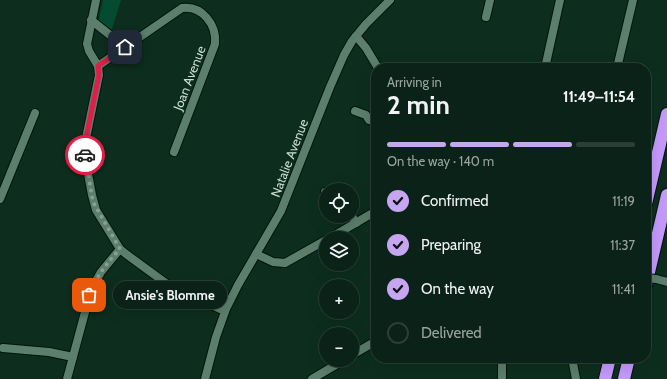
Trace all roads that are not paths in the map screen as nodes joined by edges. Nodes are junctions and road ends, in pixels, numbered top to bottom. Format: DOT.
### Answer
graph roads {
  1 [pos="96,0"];
  2 [pos="390,0"];
  3 [pos="490,0"];
  4 [pos="560,0"];
  5 [pos="633,0"];
  6 [pos="486,17"];
  7 [pos="91,20"];
  8 [pos="356,36"];
  9 [pos="125,47"];
  10 [pos="375,63"];
  11 [pos="546,63"];
  12 [pos="618,63"];
  13 [pos="98,66"];
  14 [pos="355,111"];
  15 [pos="35,113"];
  16 [pos="667,114"];
  17 [pos="371,121"];
  18 [pos="174,152"];
  19 [pos="651,183"];
  20 [pos="667,195"];
  21 [pos="0,199"];
  22 [pos="371,213"];
  23 [pos="359,217"];
  24 [pos="349,223"];
  25 [pos="339,231"];
  26 [pos="319,244"];
  27 [pos="120,249"];
  28 [pos="256,254"];
  29 [pos="651,282"];
  30 [pos="667,282"];
  31 [pos="223,307"];
  32 [pos="371,344"];
  33 [pos="3,348"];
  34 [pos="359,351"];
  35 [pos="73,356"];
  36 [pos="502,363"];
  37 [pos="573,363"];
  38 [pos="609,363"];
  39 [pos="628,363"];
  40 [pos="332,367"];
  41 [pos="67,379"];
  42 [pos="205,379"];
  43 [pos="312,379"];
  44 [pos="502,379"];
  45 [pos="576,379"];
  46 [pos="605,379"];
  47 [pos="624,379"];
  1 -- 7 [label="street"];
  2 -- 8 [label="street, Natalie Avenue"];
  3 -- 6 [label="street"];
  4 -- 11 [label="street"];
  5 -- 12 [label="street"];
  7 -- 9 [label="street"];
  7 -- 13 [label="street"];
  8 -- 10 [label="street"];
  8 -- 28 [label="street, Natalie Avenue"];
  9 -- 13 [label="street, Joan Avenue"];
  9 -- 18 [label="street, Joan Avenue"];
  13 -- 27 [label="street"];
  14 -- 17 [label="street"];
  15 -- 21 [label="street"];
  16 -- 19 [label="highway"];
  20 -- 29 [label="highway"];
  22 -- 23 [label="street"];
  24 -- 25 [label="street"];
  26 -- 28 [label="street"];
  27 -- 31 [label="street"];
  27 -- 35 [label="street"];
  28 -- 31 [label="street, Natalie Avenue"];
  29 -- 30 [label="street"];
  31 -- 42 [label="street"];
  32 -- 34 [label="street"];
  33 -- 35 [label="street"];
  35 -- 41 [label="street"];
  36 -- 44 [label="street"];
  37 -- 45 [label="street"];
  38 -- 46 [label="highway"];
  39 -- 47 [label="highway"];
  40 -- 43 [label="street"];
}
